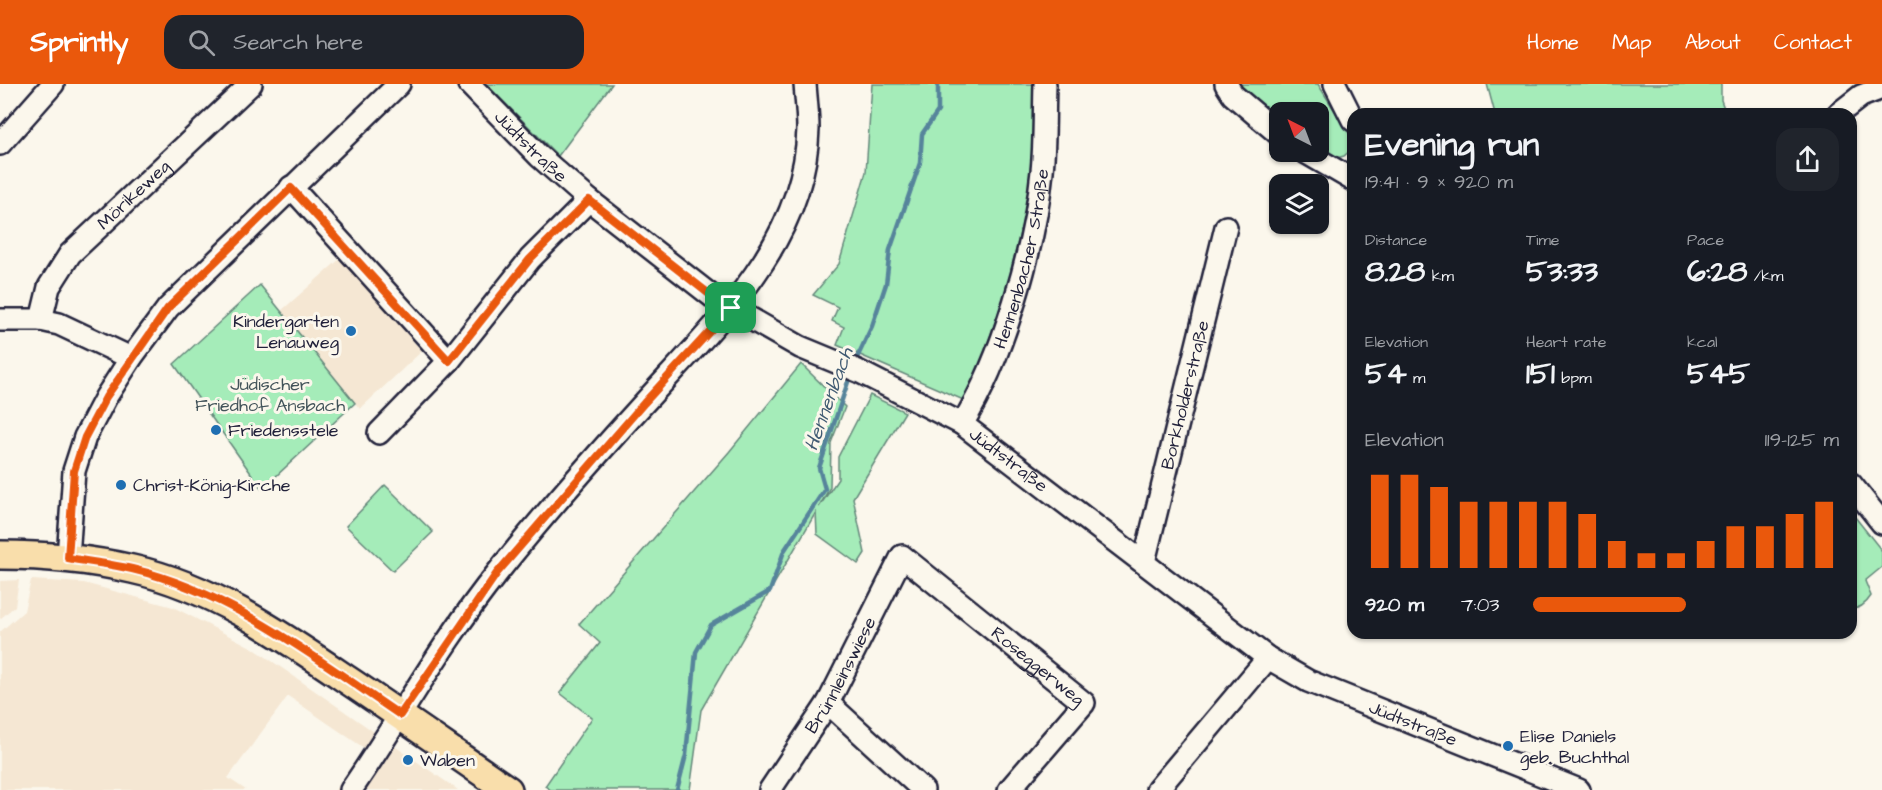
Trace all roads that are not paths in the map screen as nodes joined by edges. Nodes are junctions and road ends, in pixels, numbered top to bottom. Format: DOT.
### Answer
graph roads {
  1 [pos="53,84"];
  2 [pos="251,84"];
  3 [pos="399,84"];
  4 [pos="469,84"];
  5 [pos="806,84"];
  6 [pos="1045,84"];
  7 [pos="1226,84"];
  8 [pos="1335,84"];
  9 [pos="1882,88"];
  10 [pos="1347,108"];
  11 [pos="1846,108"];
  12 [pos="1269,126"];
  13 [pos="0,144"];
  14 [pos="1325,162"];
  15 [pos="1347,173"];
  16 [pos="291,188"];
  17 [pos="589,200"];
  18 [pos="1226,227"];
  19 [pos="731,308"];
  20 [pos="0,320"];
  21 [pos="41,320"];
  22 [pos="131,358"];
  23 [pos="449,361"];
  24 [pos="962,424"];
  25 [pos="379,433"];
  26 [pos="1857,492"];
  27 [pos="1882,523"];
  28 [pos="0,555"];
  29 [pos="903,556"];
  30 [pos="68,558"];
  31 [pos="1144,562"];
  32 [pos="1268,658"];
  33 [pos="828,703"];
  34 [pos="400,715"];
  35 [pos="351,790"];
  36 [pos="508,790"];
  37 [pos="770,790"];
  38 [pos="923,790"];
  39 [pos="1009,790"];
  40 [pos="1157,790"];
  41 [pos="1579,790"];
  1 -- 13 [label="street"];
  2 -- 21 [label="street, Mörikeweg"];
  3 -- 16 [label="street"];
  4 -- 17 [label="street, Jüdtstraße"];
  5 -- 19 [label="street"];
  6 -- 24 [label="street, Hennenbacher Straße"];
  7 -- 12 [label="street"];
  8 -- 10 [label="street"];
  9 -- 11 [label="street"];
  14 -- 15 [label="street"];
  16 -- 22 [label="street"];
  16 -- 23 [label="street"];
  17 -- 19 [label="street, Jüdtstraße"];
  17 -- 23 [label="street"];
  18 -- 31 [label="street, Borkholderstraße"];
  19 -- 24 [label="street, Jüdtstraße"];
  19 -- 34 [label="street"];
  20 -- 21 [label="street"];
  21 -- 22 [label="street"];
  22 -- 30 [label="street"];
  23 -- 25 [label="street"];
  24 -- 31 [label="street, Jüdtstraße"];
  26 -- 27 [label="street"];
  28 -- 30 [label="main road"];
  29 -- 33 [label="street, Brünnleinswiese"];
  29 -- 39 [label="street, Roseggerweg"];
  30 -- 34 [label="main road"];
  31 -- 32 [label="street, Jüdtstraße"];
  32 -- 40 [label="street"];
  32 -- 41 [label="street, Jüdtstraße"];
  33 -- 37 [label="street, Brünnleinswiese"];
  33 -- 38 [label="street"];
  34 -- 35 [label="street"];
  34 -- 36 [label="main road"];
}
